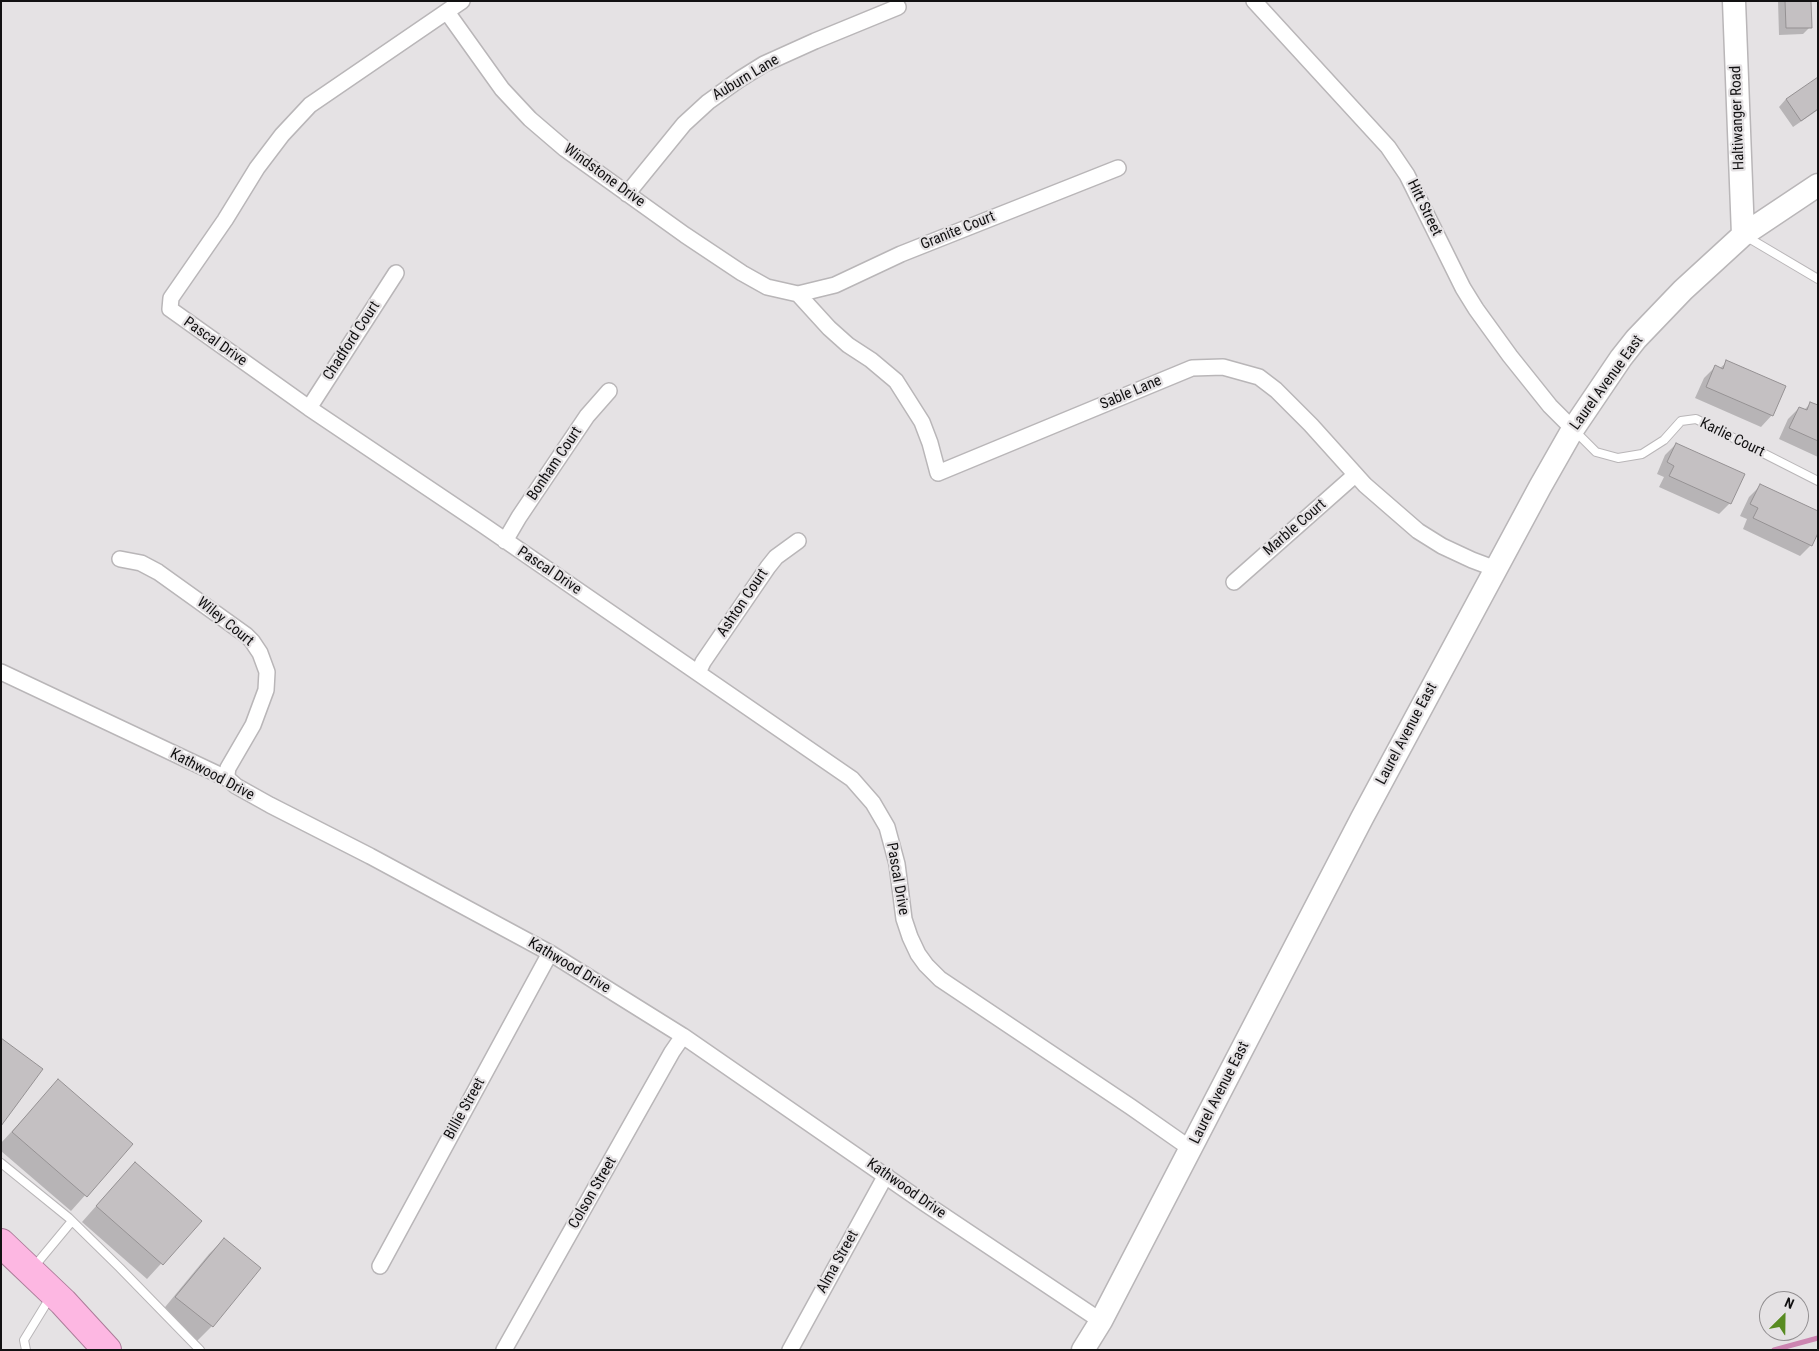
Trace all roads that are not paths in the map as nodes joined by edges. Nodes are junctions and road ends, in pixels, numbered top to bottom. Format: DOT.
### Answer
graph roads {
  1 [pos="462,1"];
  2 [pos="1254,1"];
  3 [pos="1734,1"];
  4 [pos="898,7"];
  5 [pos="447,12"];
  6 [pos="1118,168"];
  7 [pos="1818,185"];
  8 [pos="627,194"];
  9 [pos="1743,235"];
  10 [pos="396,273"];
  11 [pos="1818,280"];
  12 [pos="798,294"];
  13 [pos="609,391"];
  14 [pos="309,408"];
  15 [pos="1573,429"];
  16 [pos="1355,475"];
  17 [pos="1818,481"];
  18 [pos="798,541"];
  19 [pos="505,542"];
  20 [pos="120,559"];
  21 [pos="1496,569"];
  22 [pos="1234,582"];
  23 [pos="1,672"];
  24 [pos="698,673"];
  25 [pos="228,779"];
  26 [pos="550,953"];
  27 [pos="683,1036"];
  28 [pos="1190,1149"];
  29 [pos="1,1163"];
  30 [pos="886,1175"];
  31 [pos="72,1221"];
  32 [pos="1,1243"];
  33 [pos="380,1266"];
  34 [pos="31,1270"];
  35 [pos="53,1292"];
  36 [pos="1101,1321"];
  37 [pos="26,1350"];
  38 [pos="107,1350"];
  39 [pos="200,1350"];
  40 [pos="504,1350"];
  41 [pos="790,1350"];
  42 [pos="1083,1350"];
  1 -- 5 [label="street, Pascal Drive"];
  2 -- 15 [label="street, Hitt Street"];
  3 -- 9 [label="street, Haltiwanger Road"];
  4 -- 8 [label="street, Auburn Lane"];
  5 -- 8 [label="street, Windstone Drive"];
  5 -- 14 [label="street, Pascal Drive"];
  6 -- 12 [label="street, Granite Court"];
  7 -- 9 [label="street, Laurel Avenue East"];
  8 -- 12 [label="street, Windstone Drive"];
  9 -- 11 [label="lane"];
  9 -- 15 [label="street, Laurel Avenue East"];
  10 -- 14 [label="street, Chadford Court"];
  12 -- 16 [label="street, Sable Lane"];
  13 -- 19 [label="street, Bonham Court"];
  14 -- 19 [label="street, Pascal Drive"];
  15 -- 17 [label="lane, Karlie Court"];
  15 -- 21 [label="street, Laurel Avenue East"];
  16 -- 21 [label="street, Sable Lane"];
  16 -- 22 [label="street, Marble Court"];
  18 -- 24 [label="street, Ashton Court"];
  19 -- 24 [label="street, Pascal Drive"];
  20 -- 25 [label="street, Wiley Court"];
  21 -- 28 [label="street, Laurel Avenue East"];
  23 -- 25 [label="street, Kathwood Drive"];
  24 -- 28 [label="street, Pascal Drive"];
  25 -- 26 [label="street, Kathwood Drive"];
  26 -- 27 [label="street, Kathwood Drive"];
  26 -- 33 [label="street, Billie Street"];
  27 -- 30 [label="street, Kathwood Drive"];
  27 -- 40 [label="street, Colson Street"];
  28 -- 36 [label="street, Laurel Avenue East"];
  29 -- 31 [label="lane"];
  30 -- 36 [label="street, Kathwood Drive"];
  30 -- 41 [label="street, Alma Street"];
  31 -- 34 [label="lane"];
  31 -- 39 [label="lane"];
  32 -- 34 [label="highway"];
  34 -- 35 [label="highway"];
  35 -- 37 [label="lane"];
  35 -- 38 [label="highway"];
  36 -- 42 [label="street, Laurel Avenue East"];
}
